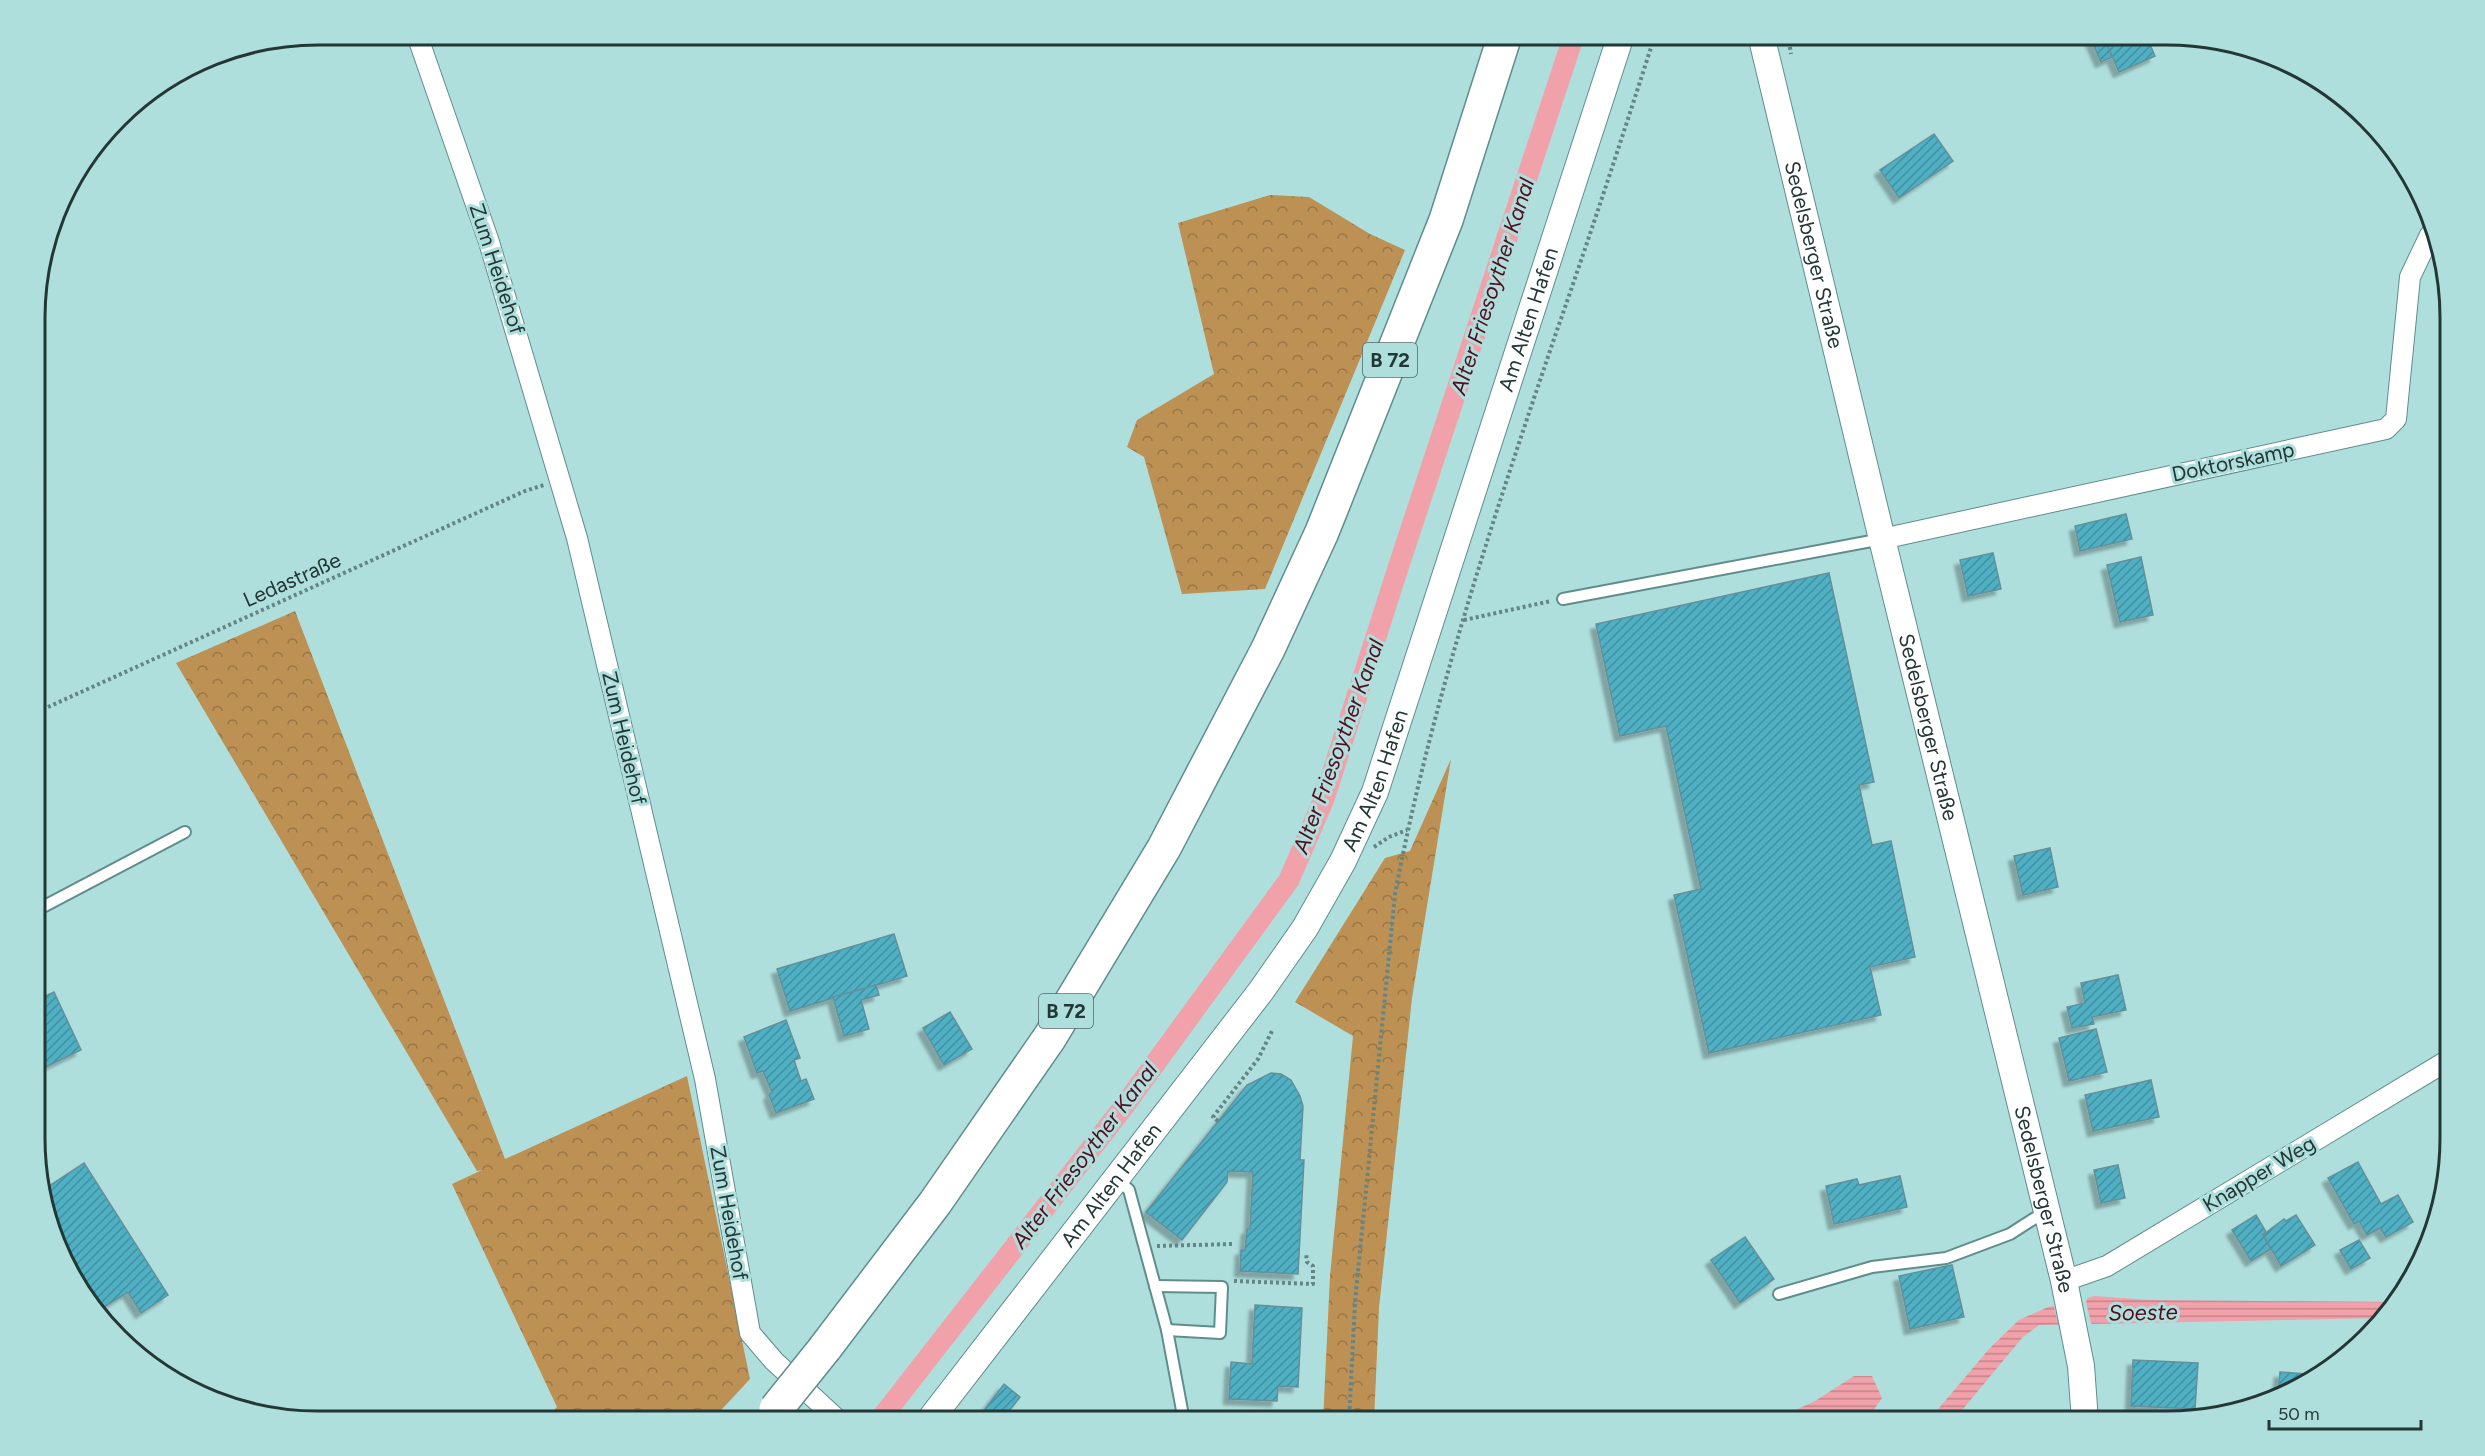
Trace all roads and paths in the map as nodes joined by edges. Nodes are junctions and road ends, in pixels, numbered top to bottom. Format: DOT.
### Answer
graph roads {
  1 [pos="421,45"];
  2 [pos="1502,45"];
  3 [pos="1617,45"];
  4 [pos="1651,45"];
  5 [pos="1764,45"];
  6 [pos="2428,238"];
  7 [pos="561,479"];
  8 [pos="1882,539"];
  9 [pos="1563,599"];
  10 [pos="1463,620"];
  11 [pos="45,708"];
  12 [pos="185,832"];
  13 [pos="45,906"];
  14 [pos="1272,1031"];
  15 [pos="2440,1065"];
  16 [pos="1218,1121"];
  17 [pos="1117,1179"];
  18 [pos="2046,1211"];
  19 [pos="1232,1244"];
  20 [pos="1144,1246"];
  21 [pos="1306,1253"];
  22 [pos="1155,1286"];
  23 [pos="1222,1287"];
  24 [pos="2065,1287"];
  25 [pos="1779,1294"];
  26 [pos="1167,1330"];
  27 [pos="773,1411"];
  28 [pos="826,1411"];
  29 [pos="937,1411"];
  30 [pos="1182,1411"];
  31 [pos="1350,1411"];
  32 [pos="2084,1411"];
  1 -- 7 [label="street, Zum Heidehof"];
  2 -- 27 [label="highway, B 72, bridge"];
  3 -- 17 [label="street, Am Alten Hafen"];
  4 -- 10 [label="path"];
  5 -- 8 [label="street, Sedelsberger Straße"];
  6 -- 8 [label="street, Doktorskamp"];
  7 -- 11 [label="path, Ledastraße"];
  7 -- 28 [label="street, Zum Heidehof"];
  8 -- 9 [label="lane"];
  8 -- 18 [label="street, Sedelsberger Straße"];
  9 -- 10 [label="path"];
  10 -- 31 [label="path"];
  12 -- 13 [label="lane"];
  14 -- 16 [label="path"];
  15 -- 24 [label="street, Knapper Weg"];
  17 -- 20 [label="lane"];
  17 -- 29 [label="street, Am Alten Hafen"];
  18 -- 24 [label="street, Sedelsberger Straße"];
  18 -- 25 [label="lane"];
  19 -- 20 [label="path"];
  20 -- 22 [label="lane"];
  21 -- 23 [label="path"];
  22 -- 23 [label="lane"];
  22 -- 26 [label="lane"];
  23 -- 26 [label="lane"];
  24 -- 32 [label="street, Sedelsberger Straße"];
  26 -- 30 [label="lane"];
}
